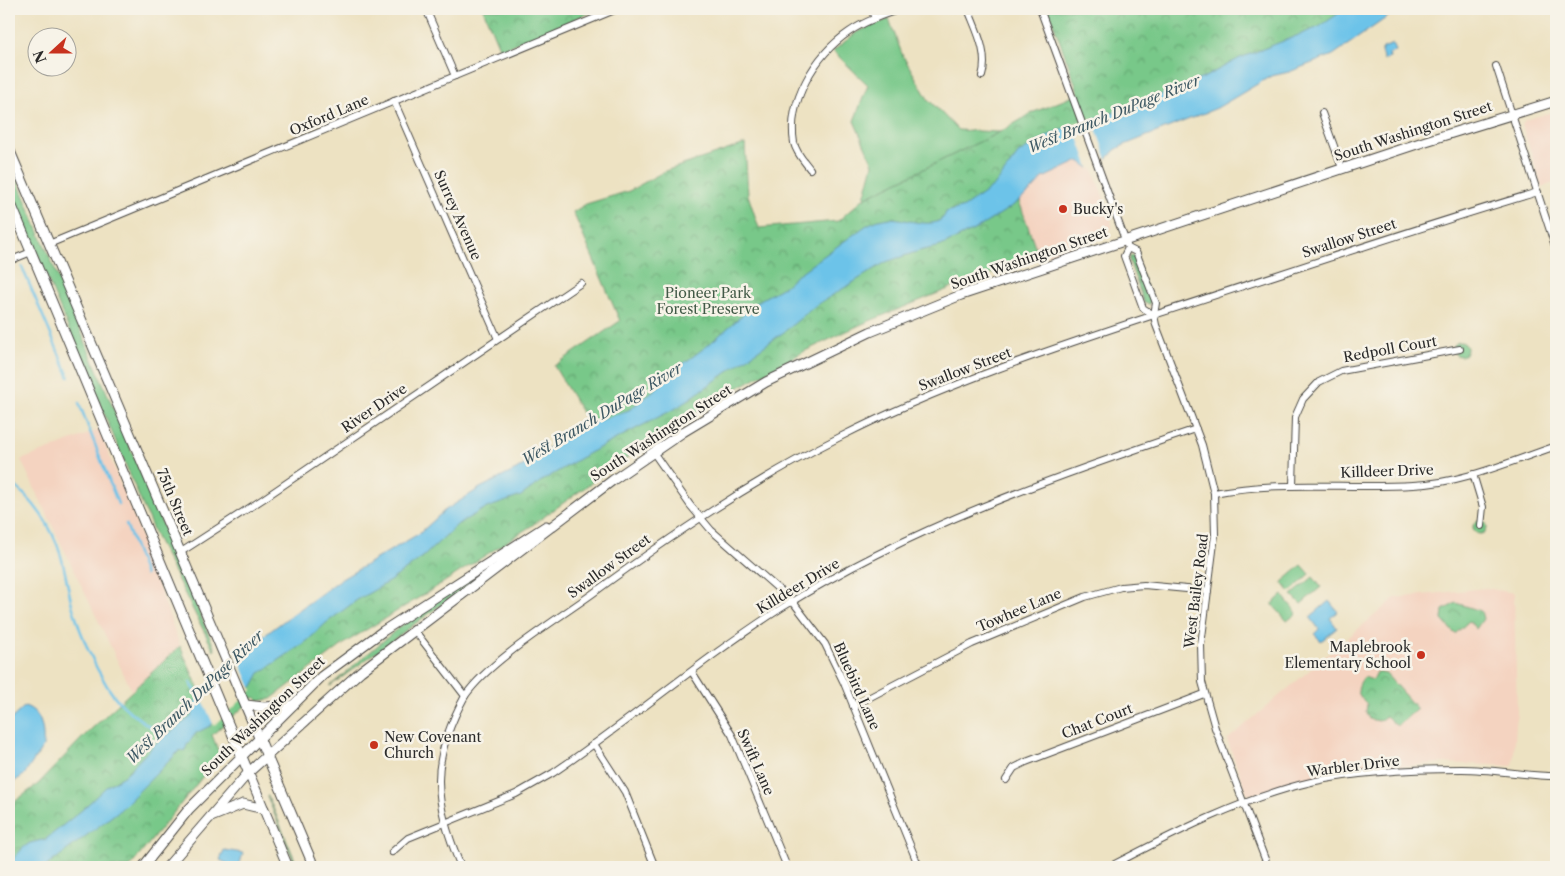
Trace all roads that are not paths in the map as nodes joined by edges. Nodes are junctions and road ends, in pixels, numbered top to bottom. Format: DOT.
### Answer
graph roads {
  1 [pos="426,9"];
  2 [pos="618,9"];
  3 [pos="871,9"];
  4 [pos="901,9"];
  5 [pos="968,9"];
  6 [pos="1040,9"];
  7 [pos="875,18"];
  8 [pos="1496,66"];
  9 [pos="455,76"];
  10 [pos="982,76"];
  11 [pos="394,101"];
  12 [pos="1556,101"];
  13 [pos="1322,113"];
  14 [pos="1512,114"];
  15 [pos="9,149"];
  16 [pos="1342,168"];
  17 [pos="810,169"];
  18 [pos="1538,192"];
  19 [pos="9,199"];
  20 [pos="49,244"];
  21 [pos="1127,244"];
  22 [pos="1556,249"];
  23 [pos="31,252"];
  24 [pos="9,261"];
  25 [pos="581,283"];
  26 [pos="1154,315"];
  27 [pos="498,339"];
  28 [pos="1460,349"];
  29 [pos="1196,430"];
  30 [pos="1556,446"];
  31 [pos="653,452"];
  32 [pos="1473,474"];
  33 [pos="1293,485"];
  34 [pos="1214,493"];
  35 [pos="574,509"];
  36 [pos="700,517"];
  37 [pos="1481,526"];
  38 [pos="181,552"];
  39 [pos="1208,591"];
  40 [pos="792,602"];
  41 [pos="415,631"];
  42 [pos="692,672"];
  43 [pos="1204,694"];
  44 [pos="465,696"];
  45 [pos="293,705"];
  46 [pos="246,706"];
  47 [pos="853,706"];
  48 [pos="260,738"];
  49 [pos="594,744"];
  50 [pos="242,754"];
  51 [pos="268,757"];
  52 [pos="249,772"];
  53 [pos="1556,776"];
  54 [pos="1006,780"];
  55 [pos="1244,804"];
  56 [pos="264,809"];
  57 [pos="207,819"];
  58 [pos="444,823"];
  59 [pos="392,852"];
  60 [pos="143,867"];
  61 [pos="167,867"];
  62 [pos="288,867"];
  63 [pos="314,867"];
  64 [pos="461,867"];
  65 [pos="656,867"];
  66 [pos="787,867"];
  67 [pos="919,867"];
  68 [pos="1109,867"];
  69 [pos="1268,867"];
  1 -- 9 [label="street"];
  2 -- 9 [label="street, Oxford Lane"];
  3 -- 7 [label="street"];
  4 -- 7 [label="street"];
  5 -- 10 [label="street"];
  6 -- 21 [label="street"];
  7 -- 17 [label="street"];
  8 -- 14 [label="street"];
  9 -- 11 [label="street, Oxford Lane"];
  11 -- 20 [label="street, Oxford Lane"];
  11 -- 27 [label="street, Surrey Avenue"];
  12 -- 14 [label="main road, South Washington Street"];
  13 -- 16 [label="street"];
  14 -- 16 [label="main road, South Washington Street"];
  14 -- 18 [label="street"];
  15 -- 20 [label="main road, 75th Street"];
  16 -- 21 [label="main road, South Washington Street"];
  18 -- 22 [label="street"];
  18 -- 26 [label="street, Swallow Street"];
  19 -- 23 [label="main road"];
  20 -- 38 [label="main road, 75th Street"];
  21 -- 26 [label="street, West Bailey Road"];
  21 -- 26 [label="street, West Bailey Road"];
  21 -- 31 [label="main road, South Washington Street"];
  23 -- 24 [label="street"];
  23 -- 50 [label="main road"];
  25 -- 27 [label="street, River Drive"];
  26 -- 29 [label="street, West Bailey Road"];
  26 -- 36 [label="street, Swallow Street"];
  27 -- 38 [label="street, River Drive"];
  28 -- 33 [label="street, Redpoll Court"];
  29 -- 34 [label="street, West Bailey Road"];
  29 -- 40 [label="street, Killdeer Drive"];
  30 -- 32 [label="street, Killdeer Drive"];
  31 -- 35 [label="main road, South Washington Street"];
  31 -- 36 [label="street, Bluebird Lane"];
  32 -- 33 [label="street, Killdeer Drive"];
  32 -- 37 [label="street"];
  33 -- 34 [label="street, Killdeer Drive"];
  34 -- 39 [label="street, West Bailey Road"];
  35 -- 41 [label="main road, South Washington Street"];
  35 -- 45 [label="main road, South Washington Street"];
  36 -- 40 [label="street, Bluebird Lane"];
  36 -- 44 [label="street, Swallow Street"];
  38 -- 46 [label="main road, 75th Street"];
  39 -- 43 [label="street, West Bailey Road"];
  39 -- 47 [label="street, Towhee Lane"];
  40 -- 42 [label="street, Killdeer Drive"];
  40 -- 47 [label="street, Bluebird Lane"];
  41 -- 44 [label="street"];
  41 -- 51 [label="main road, South Washington Street"];
  42 -- 49 [label="street, Killdeer Drive"];
  42 -- 66 [label="street, Swift Lane"];
  43 -- 54 [label="street, Chat Court"];
  43 -- 55 [label="street, West Bailey Road"];
  44 -- 58 [label="street, Swallow Street"];
  45 -- 46 [label="main road"];
  45 -- 48 [label="main road, South Washington Street"];
  46 -- 48 [label="main road, 75th Street"];
  47 -- 67 [label="street, Bluebird Lane"];
  48 -- 50 [label="main road, South Washington Street"];
  48 -- 51 [label="main road, 75th Street"];
  49 -- 58 [label="street, Killdeer Drive"];
  49 -- 65 [label="street"];
  50 -- 52 [label="main road"];
  50 -- 60 [label="main road, South Washington Street"];
  51 -- 52 [label="main road, South Washington Street"];
  51 -- 63 [label="main road, 75th Street"];
  52 -- 56 [label="main road"];
  52 -- 57 [label="main road, South Washington Street"];
  53 -- 55 [label="street, Warbler Drive"];
  55 -- 68 [label="street, Warbler Drive"];
  55 -- 69 [label="street, West Bailey Road"];
  56 -- 57 [label="main road"];
  56 -- 62 [label="main road"];
  57 -- 61 [label="main road, South Washington Street"];
  58 -- 59 [label="street, Killdeer Drive"];
  58 -- 64 [label="street, Swallow Street"];
}
